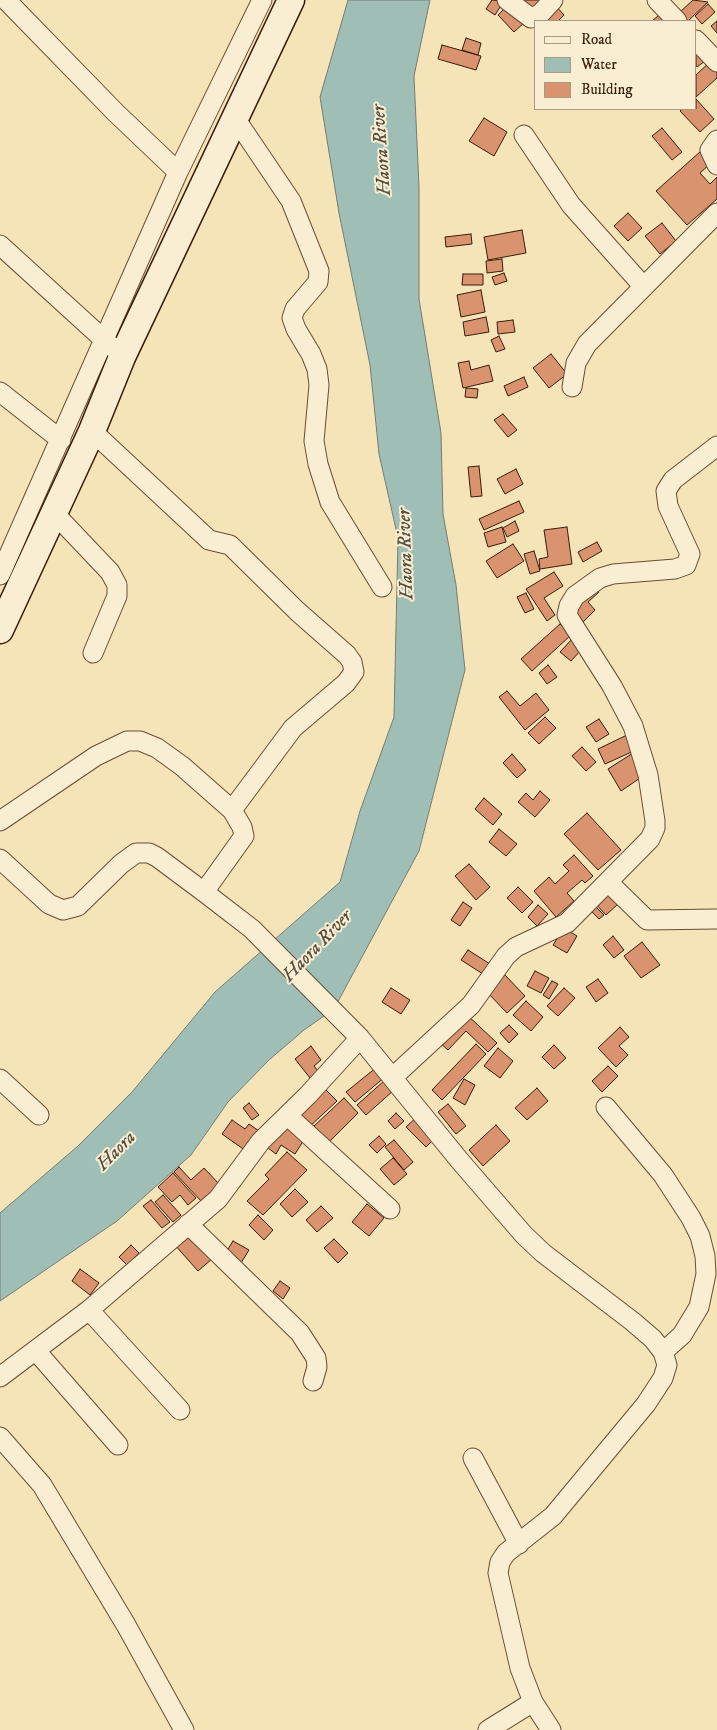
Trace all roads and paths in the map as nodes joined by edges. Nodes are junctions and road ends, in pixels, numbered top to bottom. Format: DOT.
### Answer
graph roads {
  1 [pos="6,0"];
  2 [pos="262,0"];
  3 [pos="291,0"];
  4 [pos="507,0"];
  5 [pos="553,0"];
  6 [pos="657,0"];
  7 [pos="676,20"];
  8 [pos="697,41"];
  9 [pos="717,62"];
  10 [pos="235,118"];
  11 [pos="524,135"];
  12 [pos="717,140"];
  13 [pos="717,165"];
  14 [pos="178,172"];
  15 [pos="717,213"];
  16 [pos="0,245"];
  17 [pos="644,287"];
  18 [pos="113,348"];
  19 [pos="572,387"];
  20 [pos="0,392"];
  21 [pos="92,431"];
  22 [pos="61,440"];
  23 [pos="717,446"];
  24 [pos="54,512"];
  25 [pos="0,575"];
  26 [pos="382,587"];
  27 [pos="0,630"];
  28 [pos="93,653"];
  29 [pos="232,810"];
  30 [pos="0,821"];
  31 [pos="0,859"];
  32 [pos="608,882"];
  33 [pos="204,892"];
  34 [pos="717,918"];
  35 [pos="360,1038"];
  36 [pos="394,1077"];
  37 [pos="0,1079"];
  38 [pos="606,1107"];
  39 [pos="39,1115"];
  40 [pos="288,1116"];
  41 [pos="390,1209"];
  42 [pos="188,1224"];
  43 [pos="89,1310"];
  44 [pos="36,1351"];
  45 [pos="663,1352"];
  46 [pos="0,1377"];
  47 [pos="313,1381"];
  48 [pos="180,1410"];
  49 [pos="0,1437"];
  50 [pos="118,1445"];
  51 [pos="473,1458"];
  52 [pos="519,1544"];
  53 [pos="533,1702"];
  54 [pos="184,1730"];
  55 [pos="488,1730"];
  56 [pos="551,1730"];
  1 -- 14 [label="street"];
  2 -- 14 [label="street"];
  3 -- 10 [label="main road"];
  4 -- 5 [label="street"];
  6 -- 7 [label="street"];
  8 -- 9 [label="street"];
  10 -- 18 [label="main road"];
  10 -- 26 [label="street"];
  11 -- 17 [label="street"];
  12 -- 13 [label="street"];
  14 -- 18 [label="street"];
  15 -- 17 [label="street"];
  16 -- 18 [label="street"];
  17 -- 19 [label="street"];
  18 -- 21 [label="main road"];
  18 -- 22 [label="street"];
  20 -- 22 [label="street"];
  21 -- 24 [label="main road"];
  21 -- 29 [label="street"];
  22 -- 25 [label="street"];
  23 -- 32 [label="street"];
  24 -- 27 [label="main road"];
  24 -- 28 [label="street"];
  29 -- 30 [label="street"];
  29 -- 33 [label="street"];
  31 -- 33 [label="street"];
  32 -- 34 [label="street"];
  32 -- 36 [label="street"];
  33 -- 35 [label="street"];
  35 -- 36 [label="street"];
  35 -- 40 [label="street"];
  36 -- 45 [label="street"];
  37 -- 39 [label="street"];
  38 -- 45 [label="street"];
  40 -- 41 [label="street"];
  40 -- 42 [label="street"];
  42 -- 43 [label="street"];
  42 -- 47 [label="street"];
  43 -- 44 [label="street"];
  43 -- 48 [label="street"];
  44 -- 46 [label="street"];
  44 -- 50 [label="street"];
  45 -- 52 [label="street"];
  49 -- 54 [label="street"];
  51 -- 52 [label="street"];
  52 -- 53 [label="street"];
  53 -- 55 [label="street"];
  53 -- 56 [label="street"];
}
